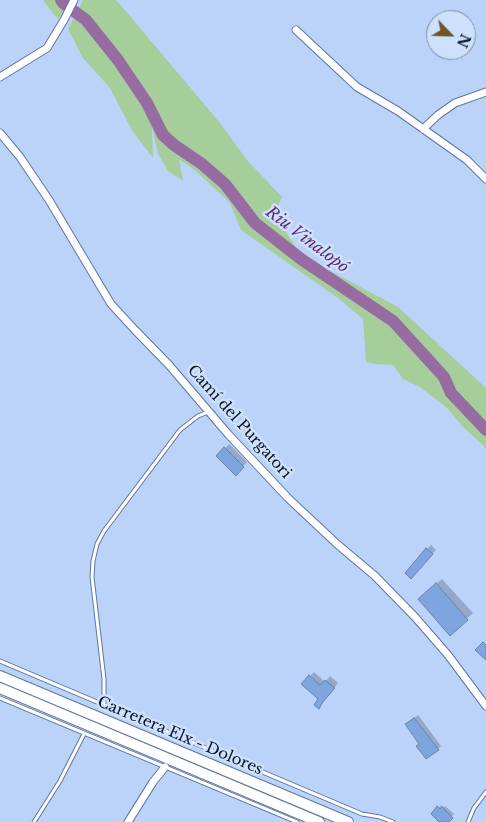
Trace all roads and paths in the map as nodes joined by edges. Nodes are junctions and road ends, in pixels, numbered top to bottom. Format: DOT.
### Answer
graph roads {
  1 [pos="74,0"];
  2 [pos="296,30"];
  3 [pos="0,77"];
  4 [pos="486,92"];
  5 [pos="423,129"];
  6 [pos="0,133"];
  7 [pos="486,179"];
  8 [pos="208,412"];
  9 [pos="0,661"];
  10 [pos="0,676"];
  11 [pos="0,688"];
  12 [pos="0,698"];
  13 [pos="104,705"];
  14 [pos="486,706"];
  15 [pos="84,734"];
  16 [pos="165,768"];
  17 [pos="486,792"];
  18 [pos="34,822"];
  19 [pos="128,822"];
  20 [pos="297,822"];
  21 [pos="319,822"];
  22 [pos="348,822"];
  23 [pos="393,822"];
  24 [pos="468,822"];
  1 -- 3 [label="street"];
  2 -- 5 [label="street"];
  4 -- 5 [label="street"];
  5 -- 7 [label="street"];
  6 -- 8 [label="street, Camí del Purgatori"];
  8 -- 13 [label="lane"];
  8 -- 14 [label="street, Camí del Purgatori"];
  9 -- 13 [label="lane"];
  10 -- 22 [label="main road, Carretera Elx - Dolores"];
  11 -- 21 [label="main road, Carretera Elx - Dolores"];
  12 -- 15 [label="lane"];
  13 -- 23 [label="lane"];
  15 -- 16 [label="lane"];
  15 -- 18 [label="lane"];
  16 -- 19 [label="street"];
  16 -- 20 [label="lane"];
  17 -- 24 [label="lane"];
}
